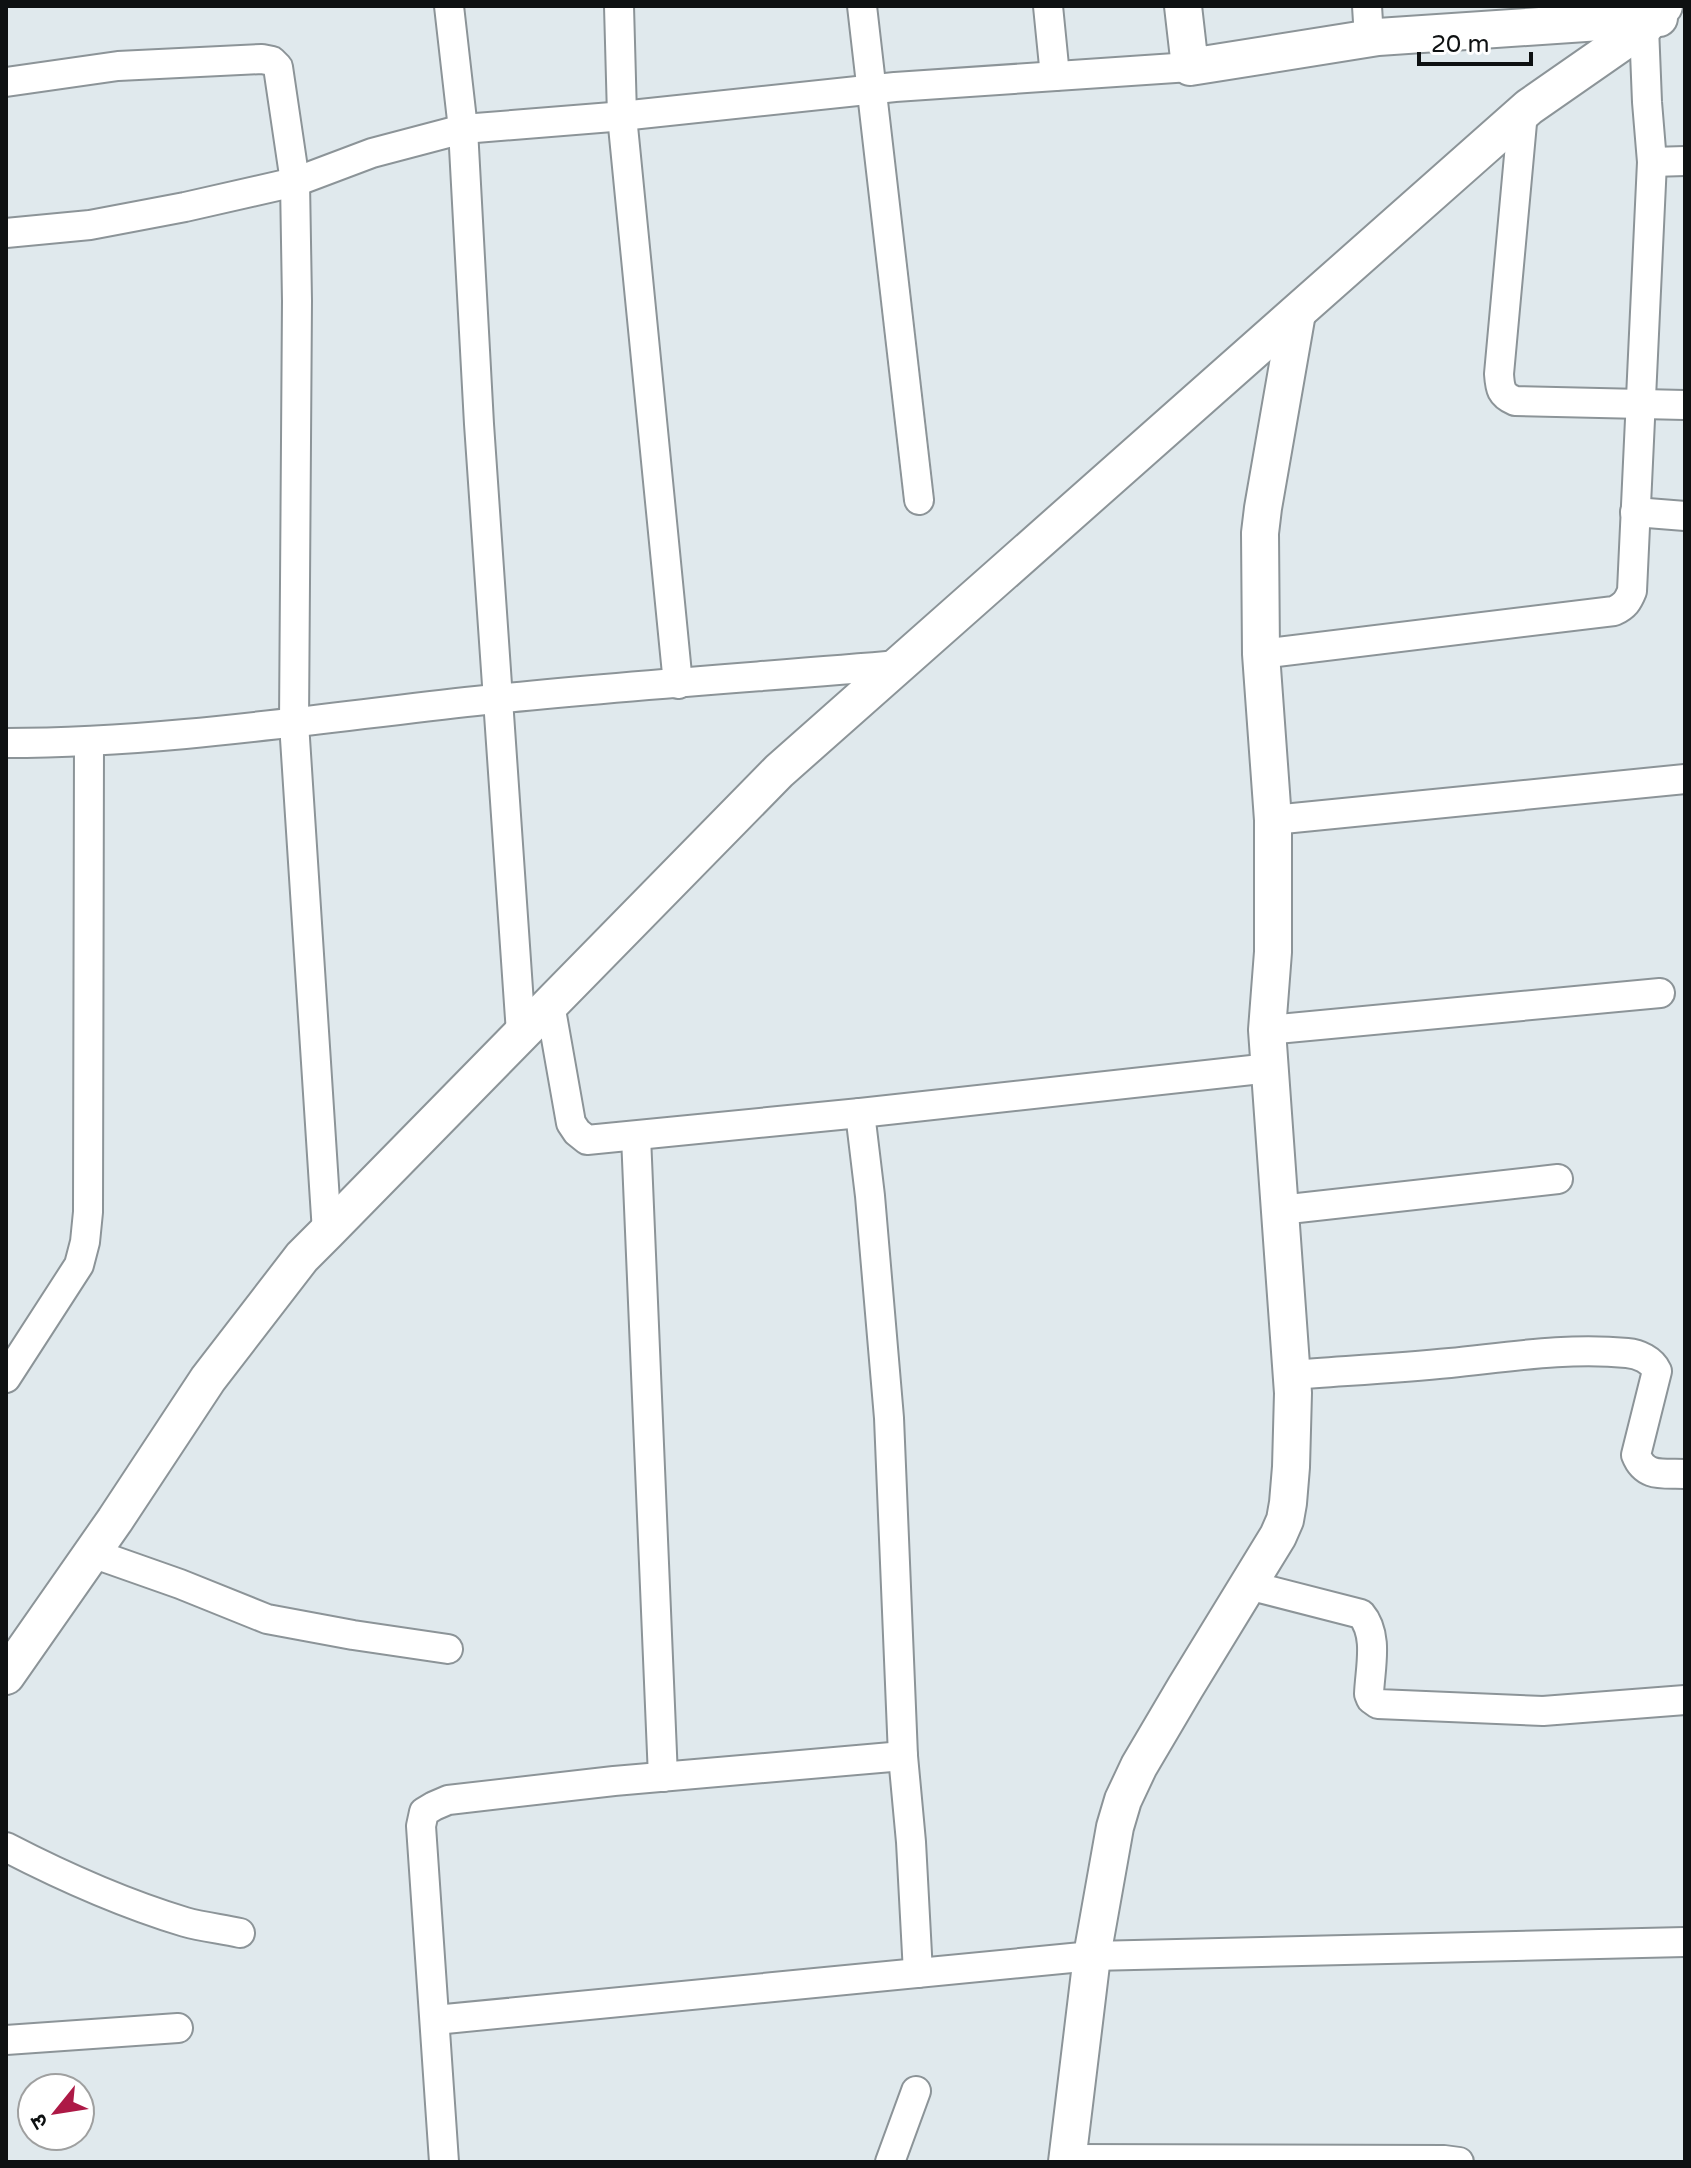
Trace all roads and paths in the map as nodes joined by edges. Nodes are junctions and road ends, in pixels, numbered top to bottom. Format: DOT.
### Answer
graph roads {
  1 [pos="449,6"];
  2 [pos="619,6"];
  3 [pos="862,6"];
  4 [pos="1048,6"];
  5 [pos="1183,6"];
  6 [pos="1662,17"];
  7 [pos="1368,22"];
  8 [pos="1190,67"];
  9 [pos="1055,76"];
  10 [pos="6,82"];
  11 [pos="872,90"];
  12 [pos="1523,112"];
  13 [pos="622,116"];
  14 [pos="463,129"];
  15 [pos="1685,161"];
  16 [pos="1652,162"];
  17 [pos="295,182"];
  18 [pos="6,233"];
  19 [pos="1297,313"];
  20 [pos="1640,405"];
  21 [pos="1685,405"];
  22 [pos="919,500"];
  23 [pos="1635,512"];
  24 [pos="1685,516"];
  25 [pos="1261,654"];
  26 [pos="899,665"];
  27 [pos="678,684"];
  28 [pos="498,699"];
  29 [pos="294,723"];
  30 [pos="89,741"];
  31 [pos="6,743"];
  32 [pos="1685,779"];
  33 [pos="1273,820"];
  34 [pos="1660,993"];
  35 [pos="550,1004"];
  36 [pos="1267,1030"];
  37 [pos="521,1033"];
  38 [pos="1270,1068"];
  39 [pos="860,1113"];
  40 [pos="636,1136"];
  41 [pos="1558,1179"];
  42 [pos="1280,1210"];
  43 [pos="327,1232"];
  44 [pos="1292,1375"];
  45 [pos="6,1378"];
  46 [pos="1685,1474"];
  47 [pos="92,1553"];
  48 [pos="1248,1585"];
  49 [pos="448,1649"];
  50 [pos="6,1676"];
  51 [pos="1685,1700"];
  52 [pos="903,1756"];
  53 [pos="663,1777"];
  54 [pos="6,1847"];
  55 [pos="240,1933"];
  56 [pos="1685,1942"];
  57 [pos="1092,1956"];
  58 [pos="918,1973"];
  59 [pos="435,2020"];
  60 [pos="178,2028"];
  61 [pos="6,2040"];
  62 [pos="916,2091"];
  63 [pos="1067,2161"];
  64 [pos="444,2162"];
  65 [pos="890,2162"];
  66 [pos="1459,2162"];
  1 -- 14 [label="street"];
  2 -- 13 [label="street"];
  3 -- 11 [label="street"];
  4 -- 9 [label="street"];
  5 -- 8 [label="street"];
  6 -- 7 [label="street"];
  6 -- 12 [label="street"];
  6 -- 16 [label="street"];
  7 -- 8 [label="street"];
  8 -- 9 [label="street"];
  9 -- 11 [label="street"];
  10 -- 17 [label="street"];
  11 -- 13 [label="street"];
  11 -- 22 [label="street"];
  12 -- 19 [label="street"];
  12 -- 20 [label="street"];
  13 -- 14 [label="street"];
  13 -- 27 [label="street"];
  14 -- 17 [label="street"];
  14 -- 28 [label="street"];
  15 -- 16 [label="street"];
  16 -- 20 [label="street"];
  17 -- 18 [label="street"];
  17 -- 29 [label="street"];
  19 -- 25 [label="street"];
  19 -- 26 [label="street"];
  20 -- 21 [label="street"];
  20 -- 23 [label="street"];
  23 -- 24 [label="street"];
  23 -- 25 [label="street"];
  25 -- 33 [label="street"];
  26 -- 27 [label="street"];
  26 -- 35 [label="street"];
  27 -- 28 [label="street"];
  28 -- 29 [label="street"];
  28 -- 37 [label="street"];
  29 -- 30 [label="street"];
  29 -- 43 [label="street"];
  30 -- 31 [label="street"];
  30 -- 45 [label="street"];
  32 -- 33 [label="street"];
  33 -- 36 [label="street"];
  34 -- 36 [label="street"];
  35 -- 37 [label="street"];
  35 -- 40 [label="street"];
  36 -- 38 [label="street"];
  37 -- 43 [label="street"];
  38 -- 39 [label="street"];
  38 -- 42 [label="street"];
  39 -- 40 [label="street"];
  39 -- 52 [label="street"];
  40 -- 53 [label="street"];
  41 -- 42 [label="street"];
  42 -- 44 [label="street"];
  43 -- 47 [label="street"];
  44 -- 46 [label="street"];
  44 -- 48 [label="street"];
  47 -- 49 [label="street"];
  47 -- 50 [label="street"];
  48 -- 51 [label="street"];
  48 -- 57 [label="street"];
  52 -- 53 [label="street"];
  52 -- 58 [label="street"];
  53 -- 59 [label="street"];
  54 -- 55 [label="street"];
  56 -- 57 [label="street"];
  57 -- 58 [label="street"];
  57 -- 63 [label="street"];
  58 -- 59 [label="street"];
  59 -- 64 [label="street"];
  60 -- 61 [label="street"];
  62 -- 65 [label="street"];
  63 -- 66 [label="street"];
}
